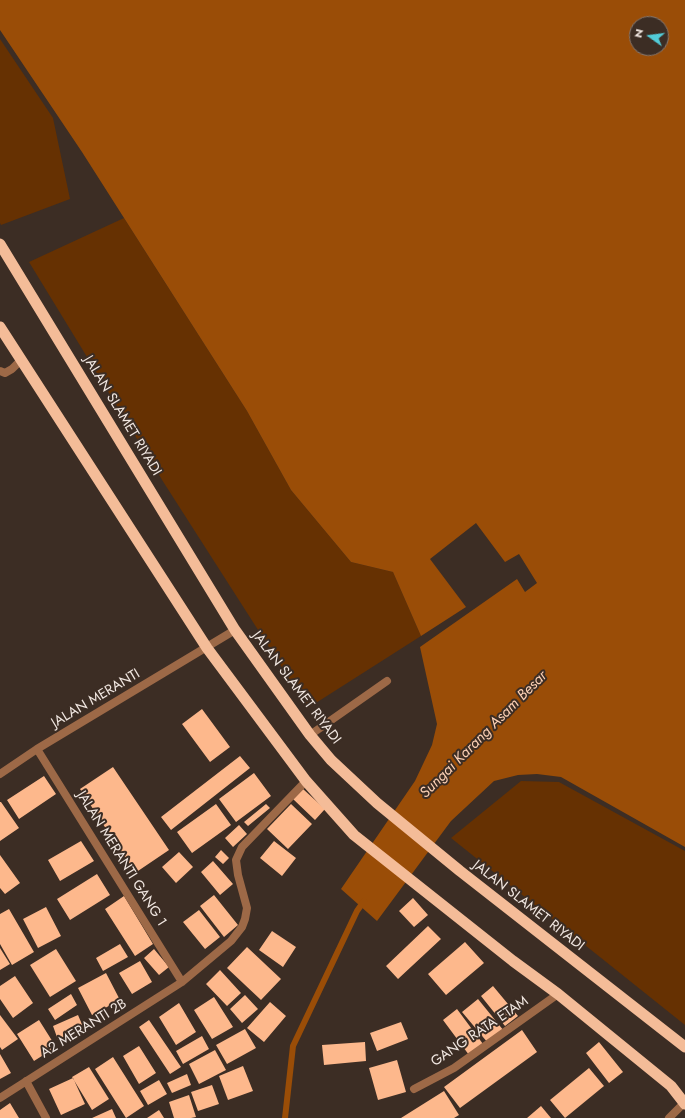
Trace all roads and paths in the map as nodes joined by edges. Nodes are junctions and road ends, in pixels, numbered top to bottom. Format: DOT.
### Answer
graph roads {
  1 [pos="0,244"];
  2 [pos="0,327"];
  3 [pos="21,360"];
  4 [pos="0,372"];
  5 [pos="235,630"];
  6 [pos="207,648"];
  7 [pos="387,681"];
  8 [pos="310,735"];
  9 [pos="37,749"];
  10 [pos="0,774"];
  11 [pos="306,781"];
  12 [pos="182,982"];
  13 [pos="558,994"];
  14 [pos="685,1047"];
  15 [pos="26,1081"];
  16 [pos="414,1089"];
  17 [pos="0,1098"];
  18 [pos="684,1103"];
  19 [pos="46,1118"];
  20 [pos="669,1118"];
  1 -- 5 [label="highway, JALAN SLAMET RIYADI"];
  2 -- 3 [label="highway"];
  3 -- 4 [label="street"];
  3 -- 6 [label="highway"];
  5 -- 6 [label="street, JALAN MERANTI"];
  5 -- 8 [label="highway, JALAN SLAMET RIYADI"];
  6 -- 9 [label="street, JALAN MERANTI"];
  6 -- 11 [label="highway"];
  7 -- 8 [label="street"];
  8 -- 14 [label="highway, JALAN SLAMET RIYADI"];
  9 -- 10 [label="street, JALAN MERANTI"];
  9 -- 12 [label="street, JALAN MERANTI GANG 1"];
  11 -- 12 [label="street, A2 MERANTI 2B"];
  11 -- 13 [label="highway"];
  12 -- 15 [label="street, A2 MERANTI 2B"];
  13 -- 16 [label="street, GANG RATA ETAM"];
  13 -- 18 [label="highway"];
  15 -- 17 [label="street, A2 MERANTI 2B"];
  15 -- 19 [label="street"];
  18 -- 20 [label="street"];
}
